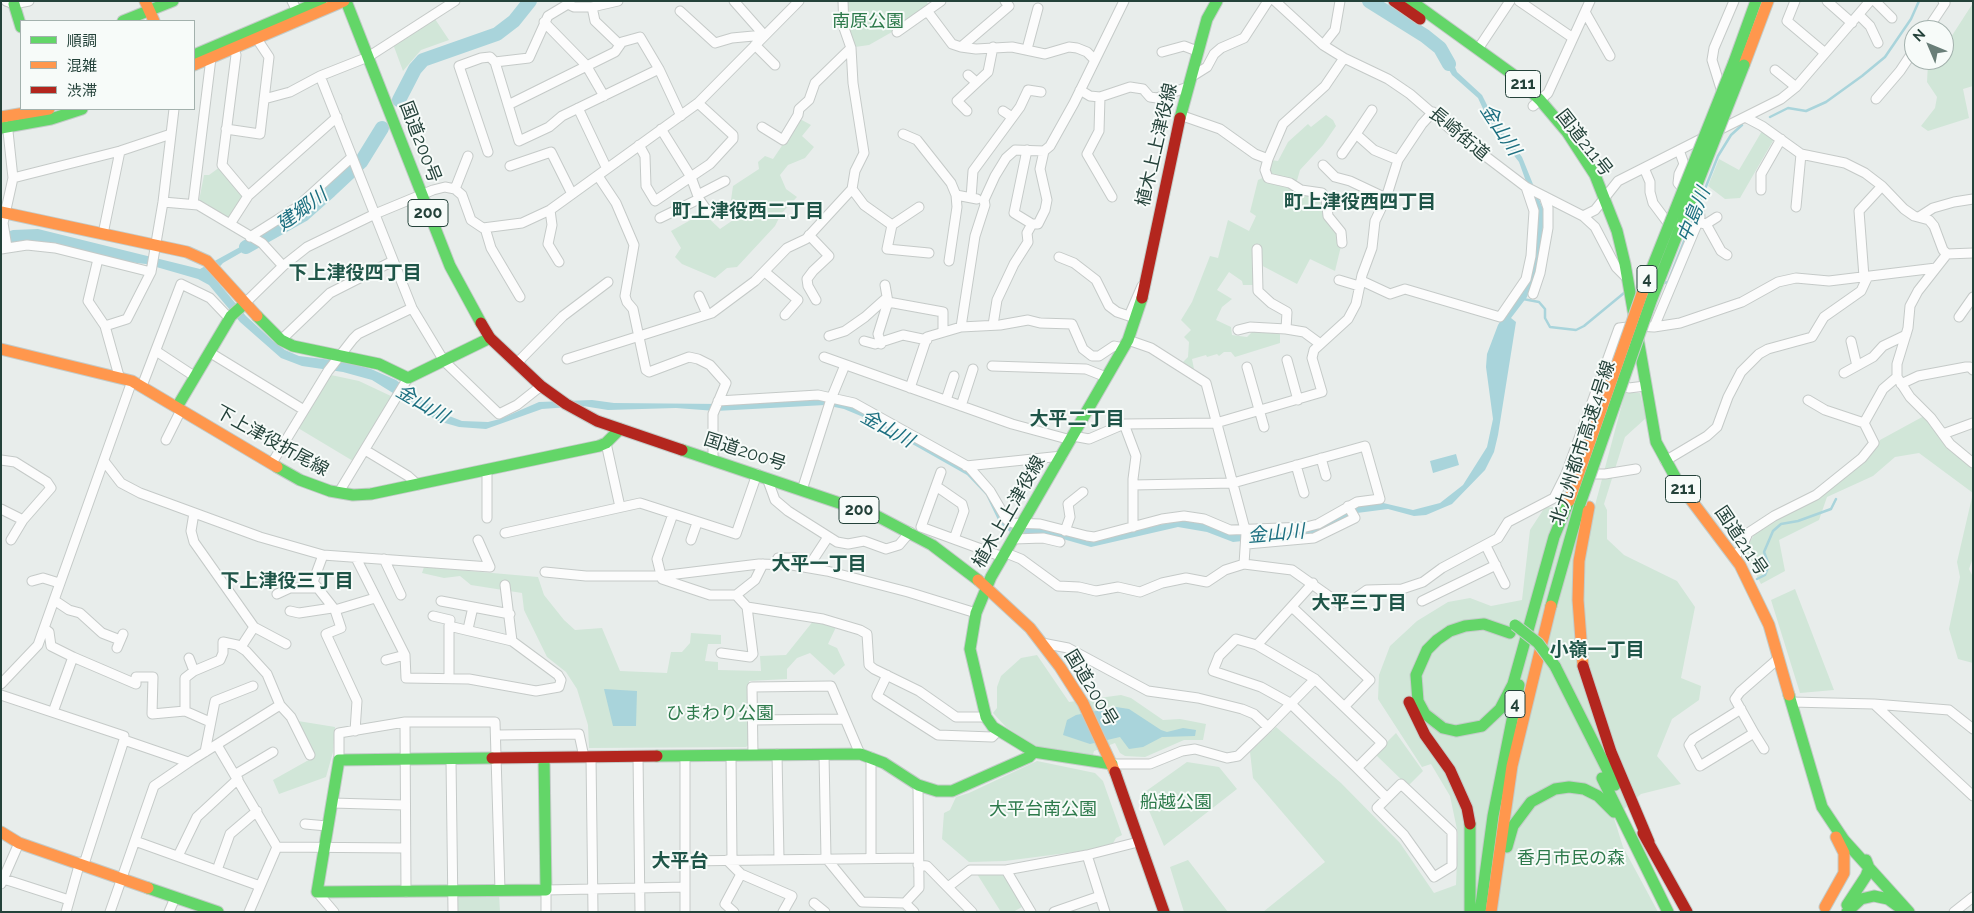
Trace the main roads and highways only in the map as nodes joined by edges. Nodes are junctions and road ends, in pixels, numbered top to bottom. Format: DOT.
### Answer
graph roads {
  1 [pos="173,1"];
  2 [pos="321,1"];
  3 [pos="345,1"];
  4 [pos="1217,1"];
  5 [pos="1394,1"];
  6 [pos="1411,1"];
  7 [pos="1756,1"];
  8 [pos="1768,1"];
  9 [pos="11,2"];
  10 [pos="295,6"];
  11 [pos="150,11"];
  12 [pos="126,20"];
  13 [pos="20,24"];
  14 [pos="195,55"];
  15 [pos="1739,64"];
  16 [pos="195,65"];
  17 [pos="1536,103"];
  18 [pos="70,110"];
  19 [pos="45,112"];
  20 [pos="4,122"];
  21 [pos="3,213"];
  22 [pos="243,305"];
  23 [pos="490,338"];
  24 [pos="1,349"];
  25 [pos="179,408"];
  26 [pos="620,430"];
  27 [pos="1580,504"];
  28 [pos="987,586"];
  29 [pos="1512,629"];
  30 [pos="1552,668"];
  31 [pos="1034,752"];
  32 [pos="544,758"];
  33 [pos="1112,764"];
  34 [pos="1808,764"];
  35 [pos="1817,796"];
  36 [pos="1,832"];
  37 [pos="1632,841"];
  38 [pos="1649,842"];
  39 [pos="1873,868"];
  40 [pos="1665,874"];
  41 [pos="1823,909"];
  42 [pos="212,911"];
  43 [pos="1164,912"];
  44 [pos="1470,912"];
  45 [pos="1480,912"];
  46 [pos="1491,912"];
  47 [pos="1497,912"];
  48 [pos="1668,912"];
  49 [pos="1680,912"];
  50 [pos="1687,912"];
  51 [pos="1841,912"];
  52 [pos="1847,912"];
  53 [pos="1903,912"];
  54 [pos="1909,912"];
  55 [pos="1921,912"];
  1 -- 11 [label="main road"];
  2 -- 10 [label="main road"];
  3 -- 16 [label="main road"];
  3 -- 23 [label="main road, 国道200号 / 200"];
  4 -- 28 [label="main road, 植木上上津役線"];
  5 -- 17 [label="main road, 国道211号 / 211"];
  6 -- 17 [label="main road, 国道211号 / 211"];
  7 -- 15 [label="main road, 北九州都市高速4号線 / 4"];
  8 -- 15 [label="main road, 北九州都市高速4号線 / 4"];
  9 -- 13 [label="main road"];
  10 -- 14 [label="main road"];
  11 -- 12 [label="main road"];
  15 -- 27 [label="main road, 北九州都市高速4号線 / 4, bridge"];
  15 -- 27 [label="main road, 北九州都市高速4号線 / 4, bridge"];
  17 -- 34 [label="main road, 国道211号 / 211"];
  18 -- 19 [label="main road"];
  19 -- 20 [label="main road"];
  21 -- 22 [label="main road"];
  22 -- 23 [label="main road"];
  22 -- 25 [label="main road"];
  23 -- 26 [label="main road, 国道200号 / 200"];
  24 -- 25 [label="main road, 下上津役折尾線"];
  25 -- 26 [label="main road, 下上津役折尾線"];
  26 -- 28 [label="main road, 国道200号 / 200"];
  27 -- 29 [label="main road"];
  27 -- 38 [label="main road"];
  27 -- 45 [label="main road, 北九州都市高速4号線 / 4"];
  27 -- 46 [label="main road, 北九州都市高速4号線 / 4"];
  28 -- 31 [label="main road, 植木上上津役線"];
  28 -- 33 [label="main road, 国道200号 / 200"];
  29 -- 30 [label="main road"];
  29 -- 44 [label="main road"];
  30 -- 37 [label="main road"];
  30 -- 38 [label="main road"];
  31 -- 32 [label="main road"];
  31 -- 33 [label="main road, 植木上上津役線"];
  32 -- 32 [label="main road"];
  33 -- 43 [label="main road, 国道200号 / 200"];
  34 -- 35 [label="main road, 国道211号 / 211"];
  34 -- 39 [label="main road, 国道211号 / 211"];
  35 -- 39 [label="main road, 国道211号 / 211"];
  35 -- 41 [label="main road"];
  36 -- 42 [label="main road"];
  37 -- 47 [label="main road"];
  37 -- 48 [label="main road"];
  38 -- 40 [label="main road"];
  39 -- 41 [label="main road"];
  39 -- 51 [label="main road"];
  39 -- 54 [label="main road, 国道211号 / 211"];
  39 -- 55 [label="main road, 国道211号 / 211"];
  40 -- 49 [label="main road"];
  40 -- 50 [label="main road"];
  52 -- 53 [label="main road"];
}
